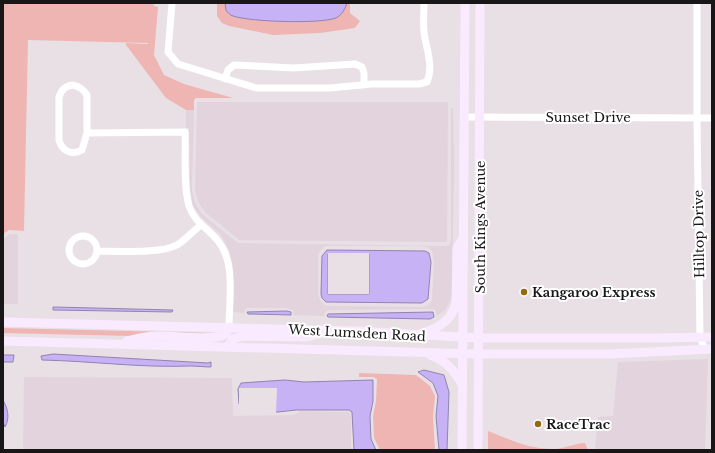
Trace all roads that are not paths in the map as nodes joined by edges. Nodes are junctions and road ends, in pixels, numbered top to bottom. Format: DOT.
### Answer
graph roads {
  1 [pos="172,3"];
  2 [pos="424,3"];
  3 [pos="465,3"];
  4 [pos="480,3"];
  5 [pos="697,3"];
  6 [pos="225,79"];
  7 [pos="364,85"];
  8 [pos="464,117"];
  9 [pos="480,117"];
  10 [pos="697,118"];
  11 [pos="712,118"];
  12 [pos="87,133"];
  13 [pos="200,225"];
  14 [pos="463,237"];
  15 [pos="97,251"];
  16 [pos="3,322"];
  17 [pos="229,327"];
  18 [pos="333,330"];
  19 [pos="413,335"];
  20 [pos="700,337"];
  21 [pos="712,337"];
  22 [pos="463,338"];
  23 [pos="479,338"];
  24 [pos="3,341"];
  25 [pos="118,344"];
  26 [pos="228,346"];
  27 [pos="708,350"];
  28 [pos="422,353"];
  29 [pos="462,354"];
  30 [pos="479,354"];
  31 [pos="462,387"];
  32 [pos="462,450"];
  33 [pos="478,450"];
  1 -- 6 [label="street"];
  2 -- 7 [label="street"];
  3 -- 8 [label="main road, South Kings Avenue"];
  4 -- 9 [label="main road, South Kings Avenue"];
  5 -- 10 [label="street, Hilltop Drive"];
  6 -- 7 [label="street"];
  6 -- 7 [label="street"];
  8 -- 9 [label="street, Sunset Drive"];
  8 -- 14 [label="main road, South Kings Avenue"];
  9 -- 10 [label="street, Sunset Drive"];
  9 -- 23 [label="main road, South Kings Avenue"];
  10 -- 11 [label="street, Sunset Drive"];
  10 -- 20 [label="street, Hilltop Drive"];
  12 -- 12 [label="street"];
  12 -- 13 [label="street"];
  13 -- 15 [label="street"];
  13 -- 17 [label="street"];
  14 -- 19 [label="main road"];
  14 -- 22 [label="main road, South Kings Avenue"];
  15 -- 15 [label="street"];
  16 -- 17 [label="main road, West Lumsden Road"];
  17 -- 18 [label="main road, West Lumsden Road"];
  17 -- 25 [label="main road"];
  18 -- 19 [label="main road, West Lumsden Road"];
  18 -- 26 [label="main road"];
  19 -- 22 [label="main road, West Lumsden Road"];
  20 -- 21 [label="main road, West Lumsden Road"];
  20 -- 23 [label="main road, West Lumsden Road"];
  20 -- 27 [label="street, Hilltop Drive"];
  22 -- 23 [label="main road, West Lumsden Road"];
  22 -- 29 [label="main road, South Kings Avenue"];
  23 -- 30 [label="main road, South Kings Avenue"];
  24 -- 25 [label="main road, West Lumsden Road"];
  25 -- 26 [label="main road, West Lumsden Road"];
  26 -- 28 [label="main road, West Lumsden Road"];
  27 -- 30 [label="main road, West Lumsden Road"];
  28 -- 29 [label="main road, West Lumsden Road"];
  28 -- 31 [label="main road"];
  29 -- 30 [label="main road, West Lumsden Road"];
  29 -- 31 [label="main road, South Kings Avenue"];
  30 -- 33 [label="main road, South Kings Avenue"];
  31 -- 32 [label="main road, South Kings Avenue"];
}
